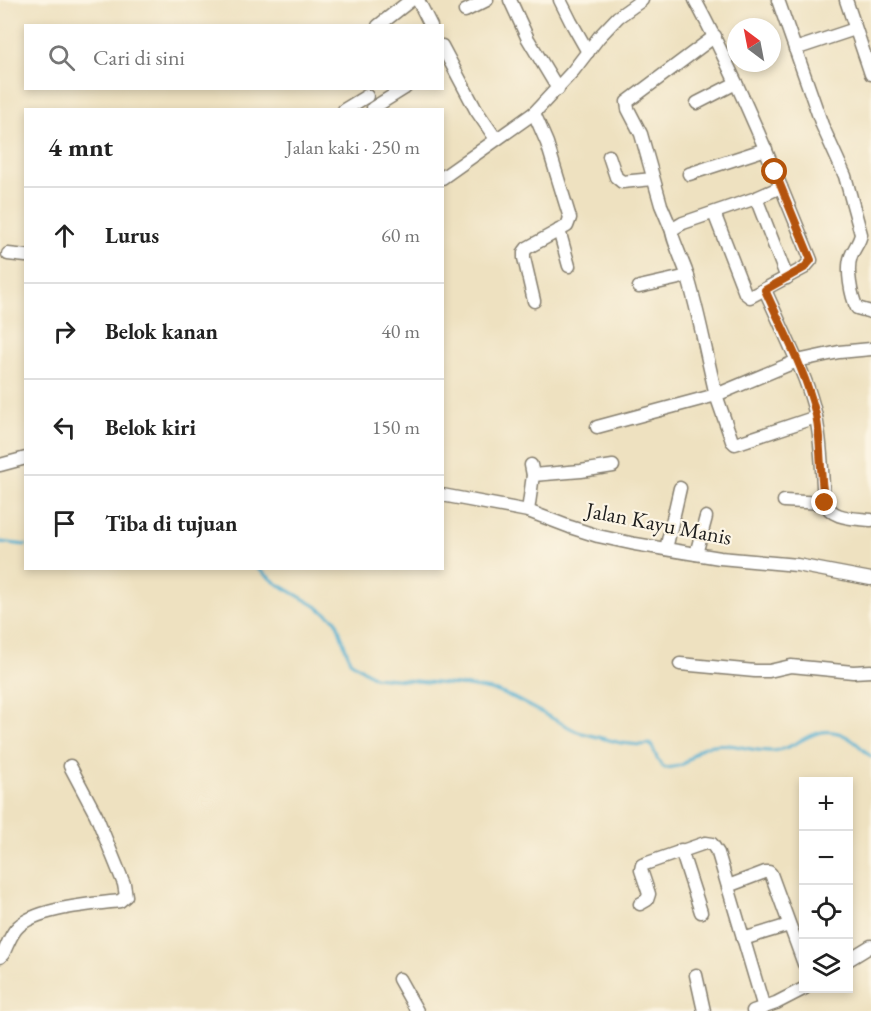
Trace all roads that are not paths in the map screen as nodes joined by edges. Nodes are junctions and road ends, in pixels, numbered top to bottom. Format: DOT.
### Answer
graph roads {
  1 [pos="411,0"];
  2 [pos="417,0"];
  3 [pos="487,0"];
  4 [pos="510,0"];
  5 [pos="560,0"];
  6 [pos="641,0"];
  7 [pos="695,0"];
  8 [pos="778,0"];
  9 [pos="846,0"];
  10 [pos="465,10"];
  11 [pos="381,24"];
  12 [pos="430,24"];
  13 [pos="855,29"];
  14 [pos="715,36"];
  15 [pos="795,49"];
  16 [pos="444,50"];
  17 [pos="588,52"];
  18 [pos="871,74"];
  19 [pos="736,83"];
  20 [pos="558,88"];
  21 [pos="399,90"];
  22 [pos="369,100"];
  23 [pos="697,103"];
  24 [pos="349,108"];
  25 [pos="534,112"];
  26 [pos="496,139"];
  27 [pos="765,149"];
  28 [pos="609,156"];
  29 [pos="689,174"];
  30 [pos="444,177"];
  31 [pos="653,178"];
  32 [pos="781,187"];
  33 [pos="756,198"];
  34 [pos="714,213"];
  35 [pos="559,230"];
  36 [pos="672,231"];
  37 [pos="9,254"];
  38 [pos="24,256"];
  39 [pos="569,266"];
  40 [pos="688,276"];
  41 [pos="787,278"];
  42 [pos="639,288"];
  43 [pos="765,290"];
  44 [pos="534,301"];
  45 [pos="871,312"];
  46 [pos="871,349"];
  47 [pos="797,361"];
  48 [pos="716,395"];
  49 [pos="816,417"];
  50 [pos="597,427"];
  51 [pos="24,459"];
  52 [pos="0,465"];
  53 [pos="614,466"];
  54 [pos="680,488"];
  55 [pos="444,495"];
  56 [pos="784,501"];
  57 [pos="825,503"];
  58 [pos="528,511"];
  59 [pos="706,517"];
  60 [pos="871,520"];
  61 [pos="666,549"];
  62 [pos="696,554"];
  63 [pos="871,579"];
  64 [pos="680,664"];
  65 [pos="871,671"];
  66 [pos="70,766"];
  67 [pos="681,850"];
  68 [pos="728,886"];
  69 [pos="640,904"];
  70 [pos="701,912"];
  71 [pos="789,925"];
  72 [pos="743,939"];
  73 [pos="871,946"];
  74 [pos="799,951"];
  75 [pos="853,955"];
  76 [pos="0,957"];
  77 [pos="696,975"];
  78 [pos="399,979"];
  79 [pos="799,991"];
  80 [pos="758,1009"];
  81 [pos="417,1011"];
  82 [pos="704,1011"];
  1 -- 11 [label="street"];
  2 -- 12 [label="street"];
  3 -- 10 [label="street"];
  4 -- 20 [label="street"];
  5 -- 17 [label="street"];
  6 -- 17 [label="street"];
  7 -- 14 [label="street"];
  8 -- 15 [label="street"];
  9 -- 13 [label="street"];
  13 -- 15 [label="street"];
  13 -- 18 [label="street"];
  14 -- 19 [label="street"];
  14 -- 31 [label="street"];
  15 -- 45 [label="street"];
  16 -- 26 [label="street"];
  17 -- 20 [label="street"];
  19 -- 23 [label="street"];
  19 -- 27 [label="street"];
  20 -- 25 [label="street"];
  21 -- 22 [label="street"];
  22 -- 24 [label="street"];
  25 -- 26 [label="street"];
  25 -- 35 [label="street"];
  26 -- 30 [label="street"];
  27 -- 29 [label="street"];
  27 -- 32 [label="street"];
  28 -- 31 [label="street"];
  31 -- 36 [label="street"];
  32 -- 33 [label="street"];
  32 -- 41 [label="street"];
  33 -- 34 [label="street"];
  33 -- 41 [label="street"];
  34 -- 36 [label="street"];
  34 -- 43 [label="street"];
  35 -- 39 [label="street"];
  35 -- 44 [label="street"];
  36 -- 40 [label="street"];
  37 -- 38 [label="street"];
  40 -- 42 [label="street"];
  40 -- 48 [label="street"];
  41 -- 43 [label="street"];
  43 -- 47 [label="street"];
  46 -- 47 [label="street"];
  47 -- 48 [label="street"];
  47 -- 49 [label="street"];
  48 -- 49 [label="street"];
  48 -- 50 [label="street"];
  49 -- 57 [label="street"];
  51 -- 52 [label="street"];
  53 -- 58 [label="street"];
  54 -- 61 [label="street"];
  55 -- 58 [label="street, Jalan Kayu Manis"];
  56 -- 57 [label="street"];
  57 -- 60 [label="street"];
  58 -- 61 [label="street, Jalan Kayu Manis"];
  59 -- 62 [label="street"];
  61 -- 62 [label="street, Jalan Kayu Manis"];
  62 -- 63 [label="street, Jalan Kayu Manis"];
  64 -- 65 [label="street"];
  66 -- 76 [label="street"];
  67 -- 68 [label="street"];
  67 -- 69 [label="street"];
  67 -- 70 [label="street"];
  68 -- 71 [label="street"];
  68 -- 72 [label="street"];
  71 -- 72 [label="street"];
  71 -- 74 [label="street"];
  72 -- 80 [label="street"];
  73 -- 75 [label="street"];
  77 -- 82 [label="street"];
  78 -- 81 [label="street"];
  79 -- 80 [label="street"];
}
